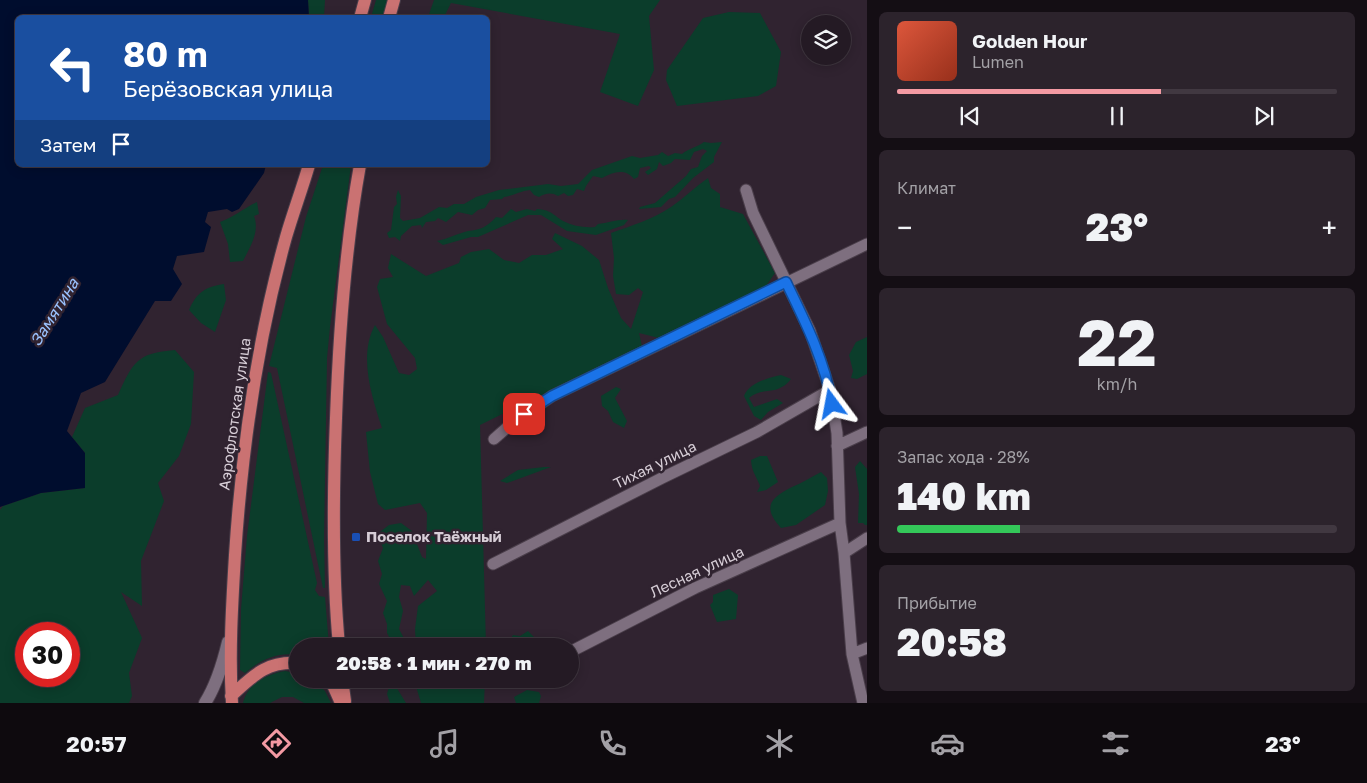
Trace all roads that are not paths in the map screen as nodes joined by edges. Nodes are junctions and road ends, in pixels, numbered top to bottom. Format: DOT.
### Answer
graph roads {
  1 [pos="366,0"];
  2 [pos="394,0"];
  3 [pos="361,15"];
  4 [pos="391,15"];
  5 [pos="308,167"];
  6 [pos="360,167"];
  7 [pos="746,190"];
  8 [pos="867,244"];
  9 [pos="786,282"];
  10 [pos="830,390"];
  11 [pos="867,432"];
  12 [pos="494,439"];
  13 [pos="837,446"];
  14 [pos="840,523"];
  15 [pos="867,538"];
  16 [pos="844,554"];
  17 [pos="493,564"];
  18 [pos="230,637"];
  19 [pos="338,638"];
  20 [pos="579,647"];
  21 [pos="867,648"];
  22 [pos="852,654"];
  23 [pos="289,663"];
  24 [pos="334,688"];
  25 [pos="343,688"];
  26 [pos="229,701"];
  27 [pos="205,703"];
  28 [pos="341,703"];
  29 [pos="345,703"];
  30 [pos="863,703"];
  1 -- 3 [label="main road"];
  2 -- 4 [label="main road"];
  5 -- 18 [label="main road, Аэрофлотская улица"];
  6 -- 19 [label="main road"];
  7 -- 9 [label="street"];
  8 -- 9 [label="street"];
  9 -- 10 [label="street"];
  9 -- 12 [label="street"];
  10 -- 13 [label="street"];
  10 -- 17 [label="street, Тихая улица"];
  11 -- 13 [label="street"];
  13 -- 14 [label="street"];
  14 -- 16 [label="street"];
  14 -- 20 [label="street, Лесная улица"];
  15 -- 16 [label="street"];
  16 -- 22 [label="street"];
  18 -- 26 [label="main road, Аэрофлотская улица"];
  18 -- 27 [label="street"];
  21 -- 22 [label="street"];
  22 -- 30 [label="street"];
  23 -- 26 [label="main road"];
  24 -- 28 [label="main road"];
  25 -- 29 [label="main road"];
}
